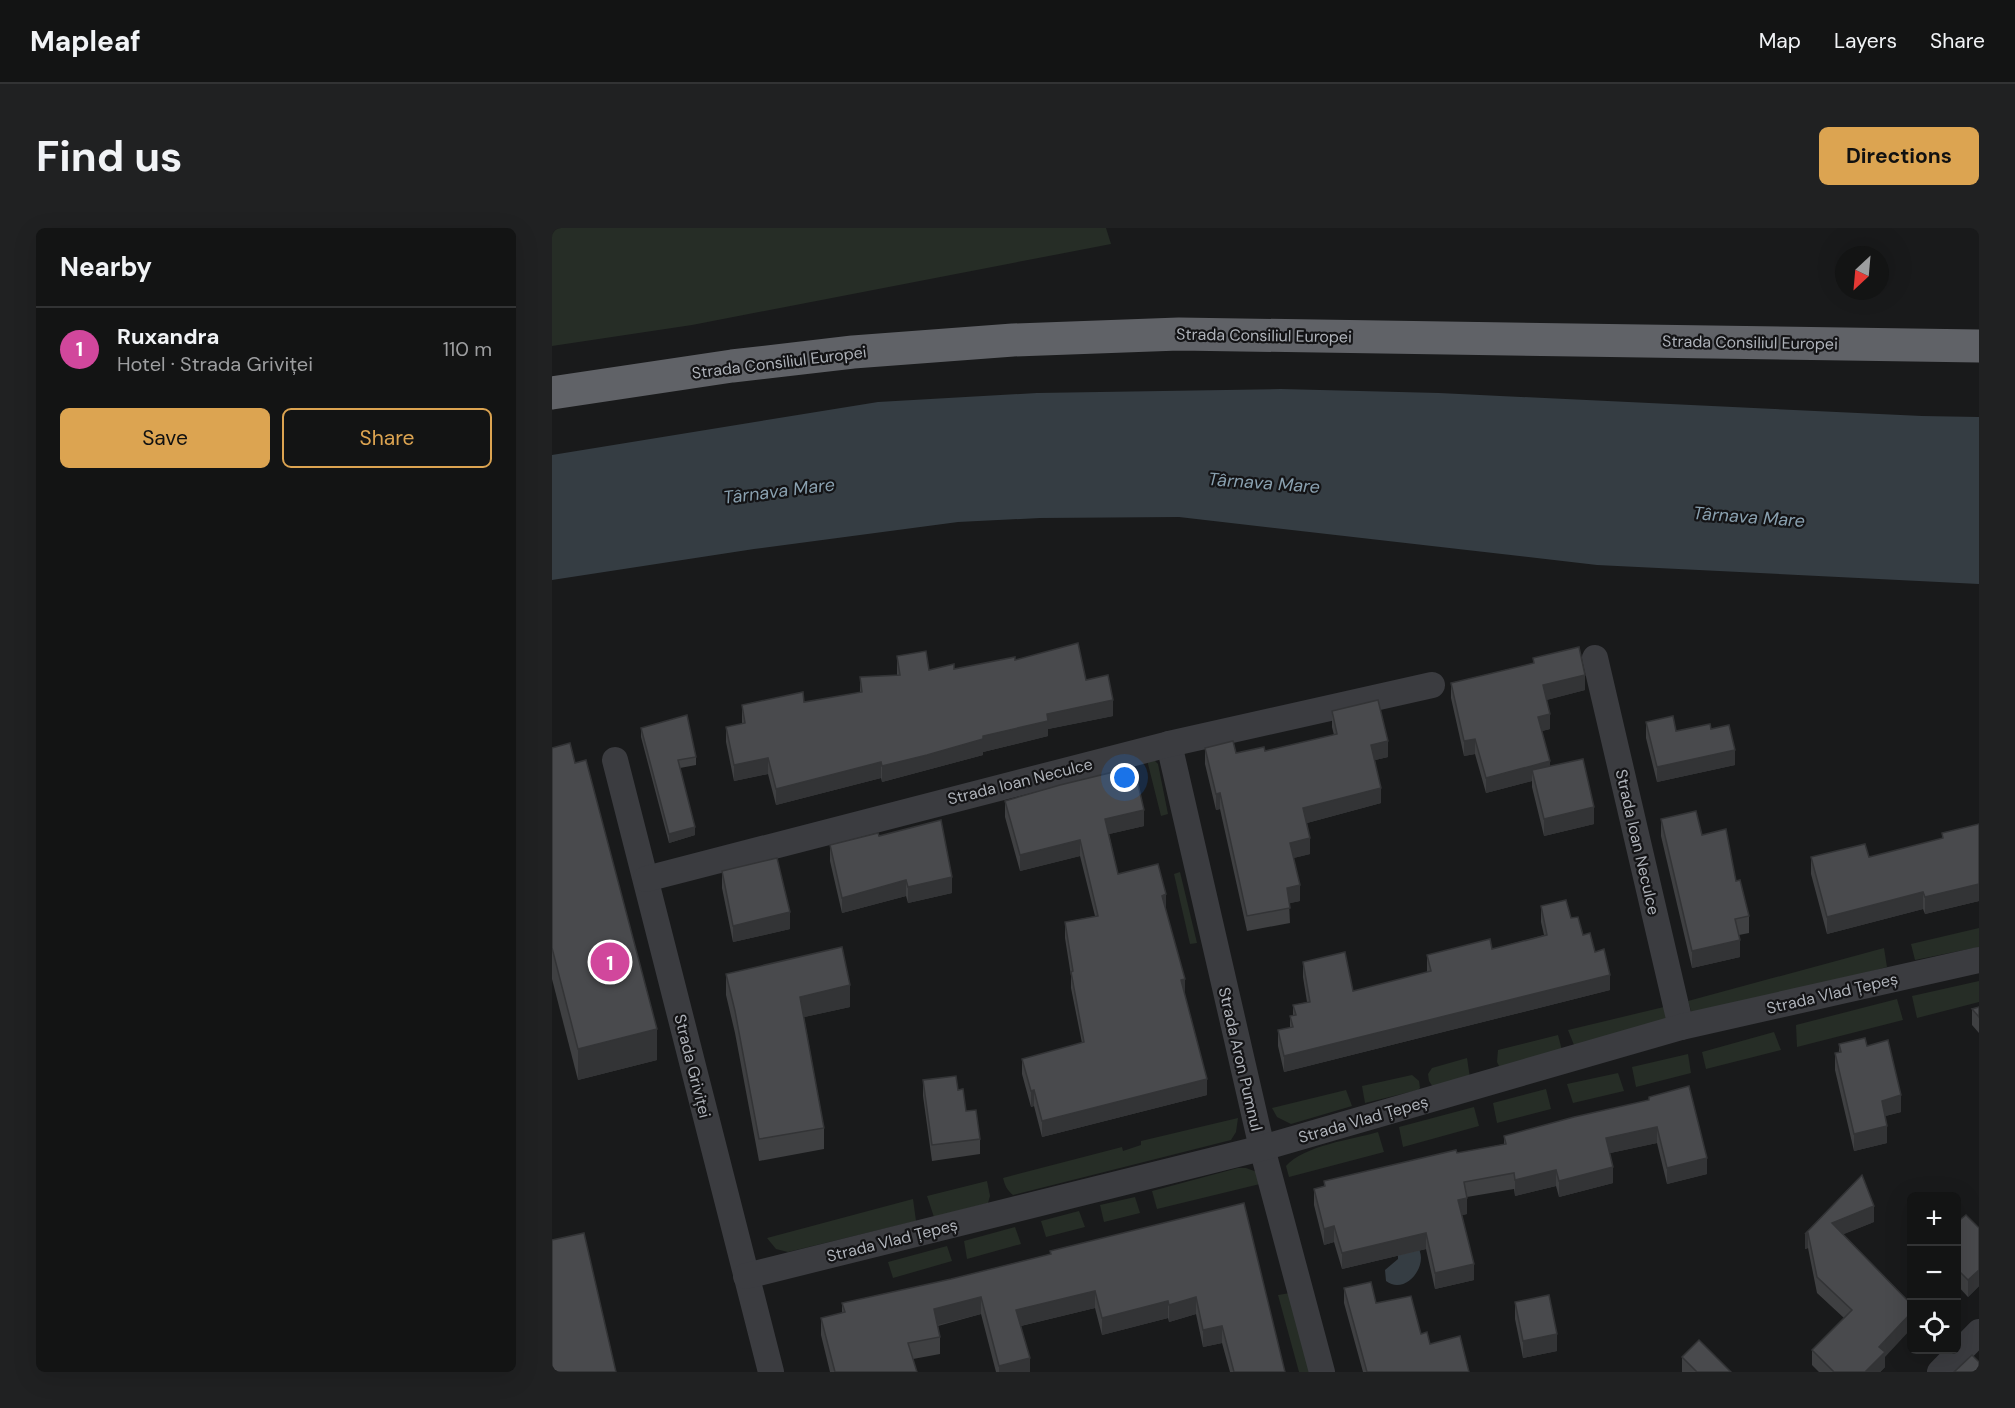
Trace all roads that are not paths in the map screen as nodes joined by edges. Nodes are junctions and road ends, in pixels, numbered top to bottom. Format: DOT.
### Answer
graph roads {
  1 [pos="1979,346"];
  2 [pos="552,393"];
  3 [pos="1595,658"];
  4 [pos="1432,685"];
  5 [pos="1169,744"];
  6 [pos="615,760"];
  7 [pos="646,879"];
  8 [pos="1979,960"];
  9 [pos="1681,1027"];
  10 [pos="1262,1148"];
  11 [pos="746,1276"];
  12 [pos="1979,1332"];
  13 [pos="771,1372"];
  14 [pos="1322,1372"];
  15 [pos="1940,1372"];
  1 -- 2 [label="highway, Strada Consiliul Europei"];
  3 -- 9 [label="street, Strada Ioan Neculce"];
  4 -- 5 [label="street, Strada Ioan Neculce"];
  5 -- 7 [label="street, Strada Ioan Neculce"];
  5 -- 10 [label="street, Strada Aron Pumnul"];
  6 -- 7 [label="street, Strada Griviței"];
  7 -- 11 [label="street, Strada Griviței"];
  8 -- 9 [label="street, Strada Vlad Țepeș"];
  9 -- 10 [label="street, Strada Vlad Țepeș"];
  10 -- 11 [label="street, Strada Vlad Țepeș"];
  10 -- 14 [label="street, Strada Aron Pumnul"];
  11 -- 13 [label="street, Strada Griviței"];
  12 -- 15 [label="street"];
}
